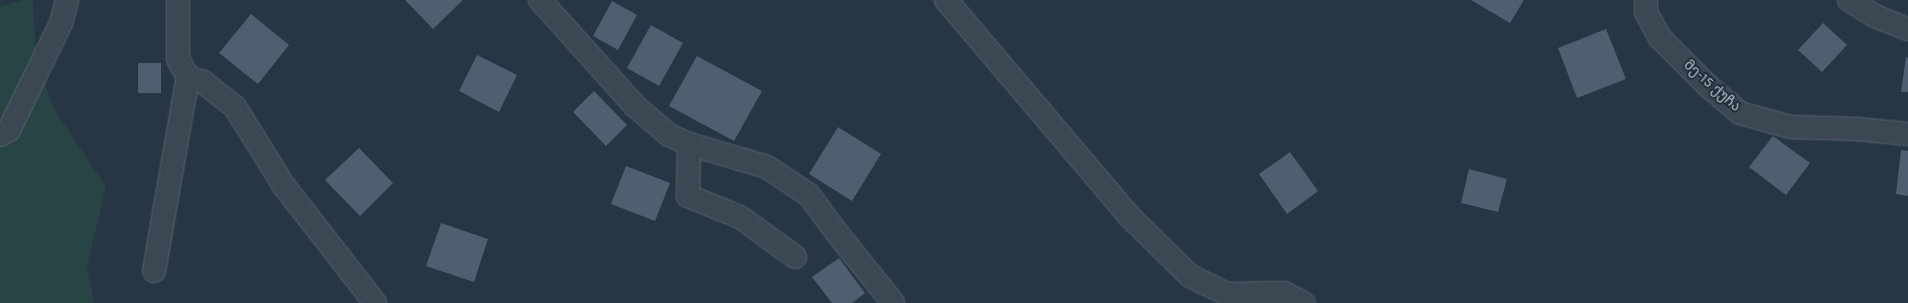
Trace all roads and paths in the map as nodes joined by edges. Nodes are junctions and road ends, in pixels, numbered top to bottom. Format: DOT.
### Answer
graph roads {
  1 [pos="67,0"];
  2 [pos="178,0"];
  3 [pos="540,0"];
  4 [pos="946,0"];
  5 [pos="1646,0"];
  6 [pos="1849,0"];
  7 [pos="1908,29"];
  8 [pos="188,77"];
  9 [pos="1908,134"];
  10 [pos="0,135"];
  11 [pos="689,144"];
  12 [pos="795,257"];
  13 [pos="154,271"];
  14 [pos="376,303"];
  15 [pos="893,303"];
  16 [pos="1304,303"];
  1 -- 10 [label="street"];
  2 -- 8 [label="street"];
  3 -- 11 [label="street"];
  4 -- 16 [label="street"];
  5 -- 9 [label="street, მე-15 ქუჩა"];
  6 -- 7 [label="street"];
  8 -- 13 [label="street"];
  8 -- 14 [label="street"];
  11 -- 12 [label="street"];
  11 -- 15 [label="street"];
}
